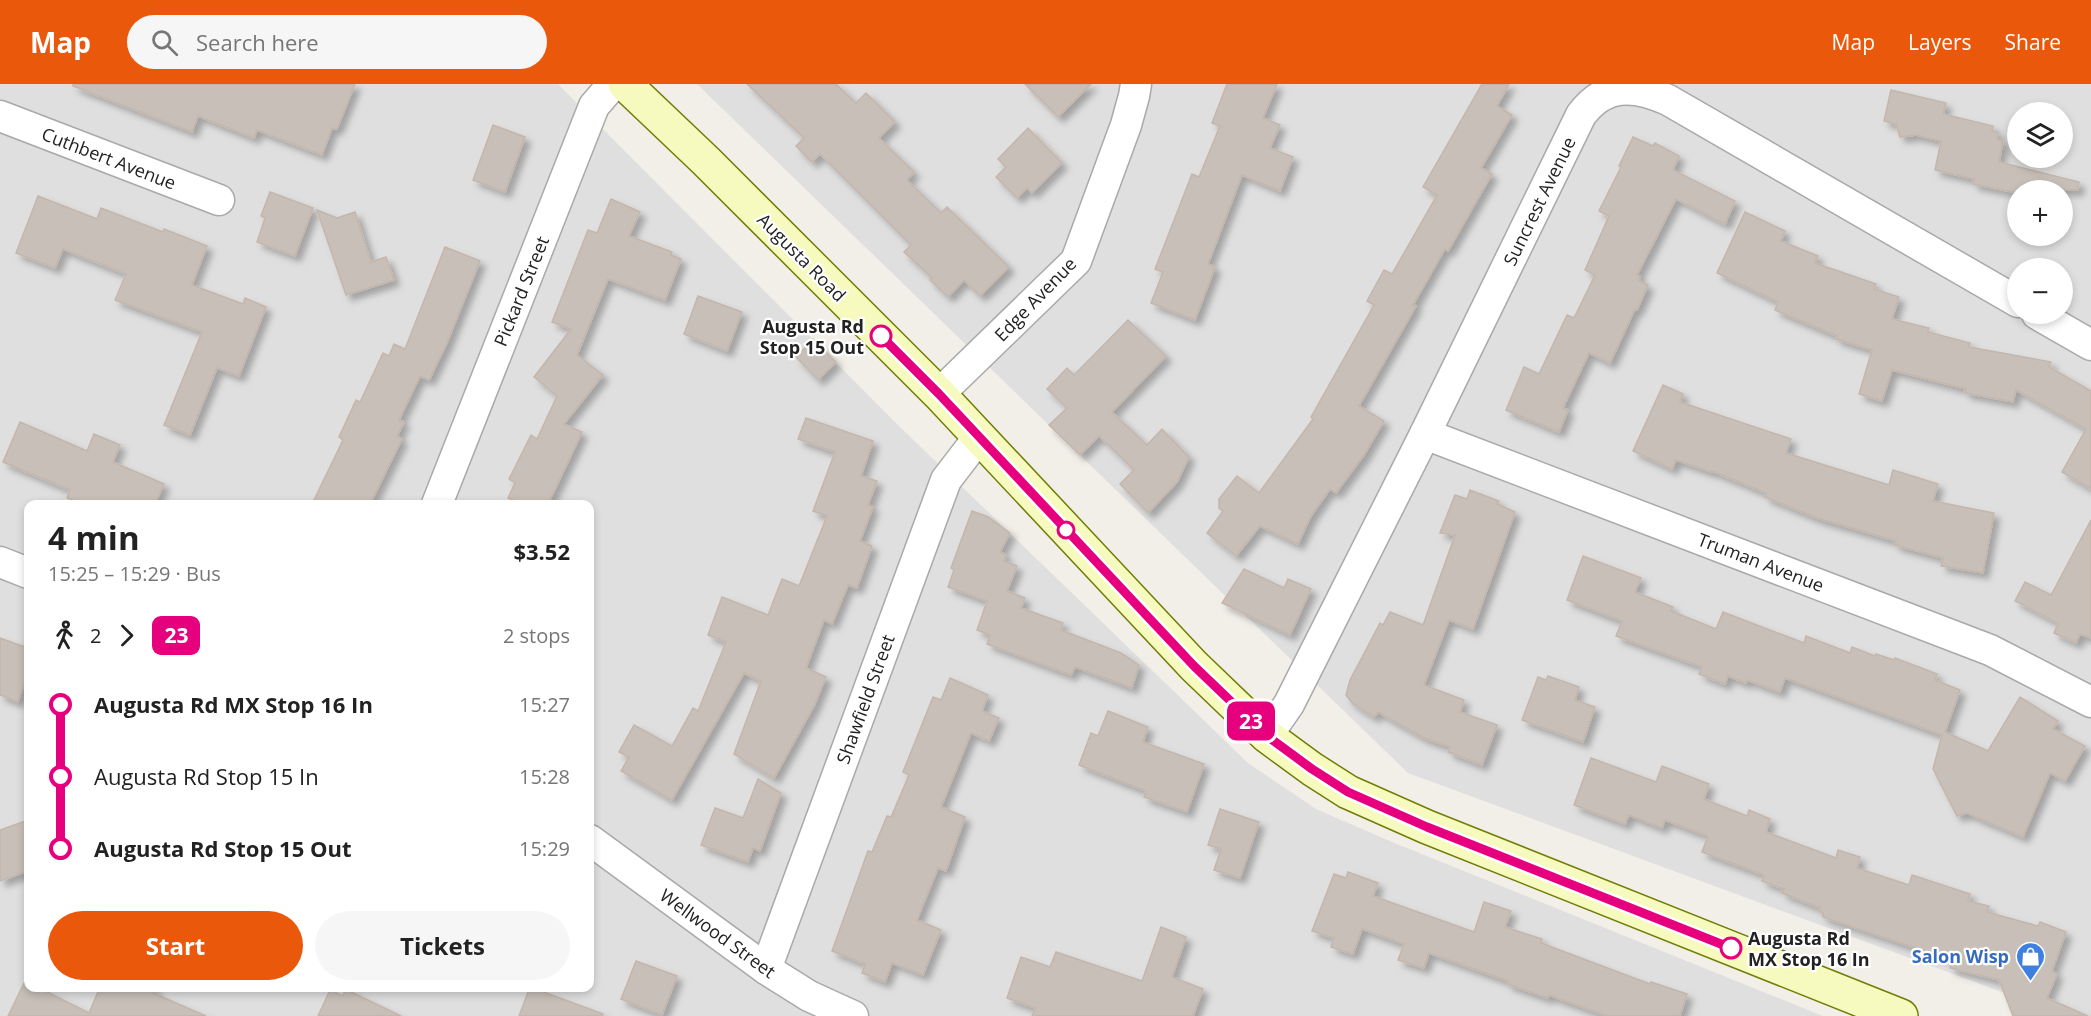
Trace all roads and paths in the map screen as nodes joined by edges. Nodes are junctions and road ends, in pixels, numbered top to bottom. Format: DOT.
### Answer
graph roads {
  1 [pos="613,84"];
  2 [pos="625,84"];
  3 [pos="1136,84"];
  4 [pos="0,116"];
  5 [pos="219,200"];
  6 [pos="2007,296"];
  7 [pos="2054,324"];
  8 [pos="2091,345"];
  9 [pos="939,394"];
  10 [pos="1425,434"];
  11 [pos="979,437"];
  12 [pos="439,500"];
  13 [pos="0,562"];
  14 [pos="24,571"];
  15 [pos="2091,702"];
  16 [pos="1267,736"];
  17 [pos="594,843"];
  18 [pos="766,969"];
  19 [pos="853,1016"];
  20 [pos="1901,1016"];
  1 -- 12 [label="street, Pickard Street"];
  2 -- 9 [label="main road, Augusta Road"];
  3 -- 9 [label="street, Edge Avenue"];
  4 -- 5 [label="street, Cuthbert Avenue"];
  6 -- 10 [label="street, Suncrest Avenue"];
  7 -- 8 [label="street"];
  9 -- 11 [label="main road, Augusta Road"];
  10 -- 15 [label="street, Truman Avenue"];
  10 -- 16 [label="street, Suncrest Avenue"];
  11 -- 16 [label="main road, Augusta Road"];
  11 -- 18 [label="street, Shawfield Street"];
  13 -- 14 [label="street"];
  16 -- 20 [label="main road, Augusta Road"];
  17 -- 18 [label="street, Wellwood Street"];
  18 -- 19 [label="street, Wellwood Street"];
}
